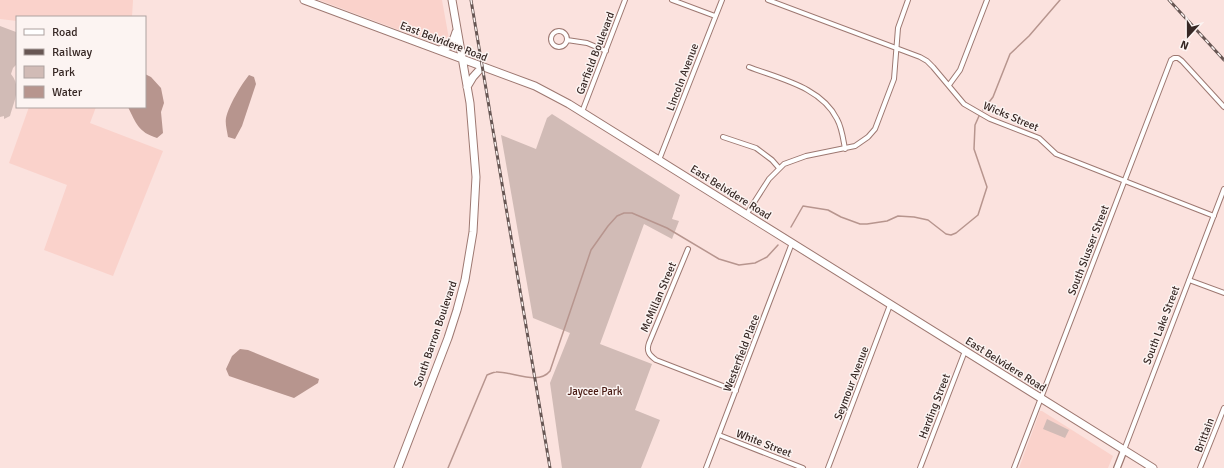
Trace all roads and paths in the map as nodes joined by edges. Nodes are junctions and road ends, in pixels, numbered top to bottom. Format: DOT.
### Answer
graph roads {
  1 [pos="304,0"];
  2 [pos="452,0"];
  3 [pos="625,0"];
  4 [pos="672,0"];
  5 [pos="722,0"];
  6 [pos="768,0"];
  7 [pos="908,0"];
  8 [pos="987,0"];
  9 [pos="715,16"];
  10 [pos="457,30"];
  11 [pos="567,40"];
  12 [pos="896,48"];
  13 [pos="439,50"];
  14 [pos="606,51"];
  15 [pos="462,59"];
  16 [pos="482,67"];
  17 [pos="749,67"];
  18 [pos="949,85"];
  19 [pos="467,87"];
  20 [pos="1224,107"];
  21 [pos="582,112"];
  22 [pos="722,136"];
  23 [pos="845,149"];
  24 [pos="659,160"];
  25 [pos="779,168"];
  26 [pos="1124,180"];
  27 [pos="1224,189"];
  28 [pos="746,215"];
  29 [pos="1214,216"];
  30 [pos="792,244"];
  31 [pos="688,248"];
  32 [pos="1189,280"];
  33 [pos="1224,294"];
  34 [pos="890,305"];
  35 [pos="965,351"];
  36 [pos="736,391"];
  37 [pos="1041,398"];
  38 [pos="1224,408"];
  39 [pos="719,435"];
  40 [pos="1124,450"];
  41 [pos="398,468"];
  42 [pos="706,468"];
  43 [pos="803,468"];
  44 [pos="828,468"];
  45 [pos="920,468"];
  46 [pos="1014,468"];
  47 [pos="1117,468"];
  48 [pos="1153,468"];
  49 [pos="1200,468"];
  1 -- 13 [label="main road, East Belvidere Road"];
  2 -- 10 [label="main road, South Barron Boulevard"];
  3 -- 14 [label="street, Garfield Boulevard"];
  4 -- 9 [label="street"];
  5 -- 9 [label="street, Lincoln Avenue"];
  6 -- 12 [label="street, Wicks Street"];
  7 -- 12 [label="street"];
  8 -- 18 [label="street"];
  9 -- 24 [label="street, Lincoln Avenue"];
  10 -- 13 [label="main road"];
  10 -- 15 [label="main road, South Barron Boulevard"];
  11 -- 14 [label="street"];
  12 -- 18 [label="street, Wicks Street"];
  12 -- 23 [label="street"];
  13 -- 15 [label="main road, East Belvidere Road"];
  14 -- 21 [label="street, Garfield Boulevard"];
  15 -- 16 [label="main road, East Belvidere Road"];
  15 -- 19 [label="main road, South Barron Boulevard"];
  16 -- 19 [label="main road"];
  16 -- 21 [label="main road, East Belvidere Road"];
  17 -- 23 [label="street"];
  18 -- 26 [label="street, Wicks Street"];
  19 -- 41 [label="main road, South Barron Boulevard"];
  20 -- 26 [label="street, South Slusser Street"];
  21 -- 24 [label="main road, East Belvidere Road"];
  22 -- 25 [label="street"];
  23 -- 25 [label="street"];
  24 -- 28 [label="main road, East Belvidere Road"];
  25 -- 28 [label="street"];
  26 -- 29 [label="street, Wicks Street"];
  26 -- 37 [label="street, South Slusser Street"];
  27 -- 29 [label="street, South Lake Street"];
  28 -- 30 [label="main road, East Belvidere Road"];
  29 -- 32 [label="street, South Lake Street"];
  30 -- 34 [label="main road, East Belvidere Road"];
  30 -- 36 [label="street, Westerfield Place"];
  31 -- 36 [label="street, McMillan Street"];
  32 -- 33 [label="street"];
  32 -- 40 [label="street, South Lake Street"];
  34 -- 35 [label="main road, East Belvidere Road"];
  34 -- 44 [label="street, Seymour Avenue"];
  35 -- 37 [label="main road, East Belvidere Road"];
  35 -- 45 [label="street, Harding Street"];
  36 -- 39 [label="street, Westerfield Place"];
  37 -- 40 [label="main road, East Belvidere Road"];
  37 -- 46 [label="street, South Slusser Street"];
  38 -- 49 [label="street, Brittain"];
  39 -- 42 [label="street, Westerfield Place"];
  39 -- 43 [label="street, White Street"];
  40 -- 47 [label="street, South Lake Street"];
  40 -- 48 [label="main road, East Belvidere Road"];
}
